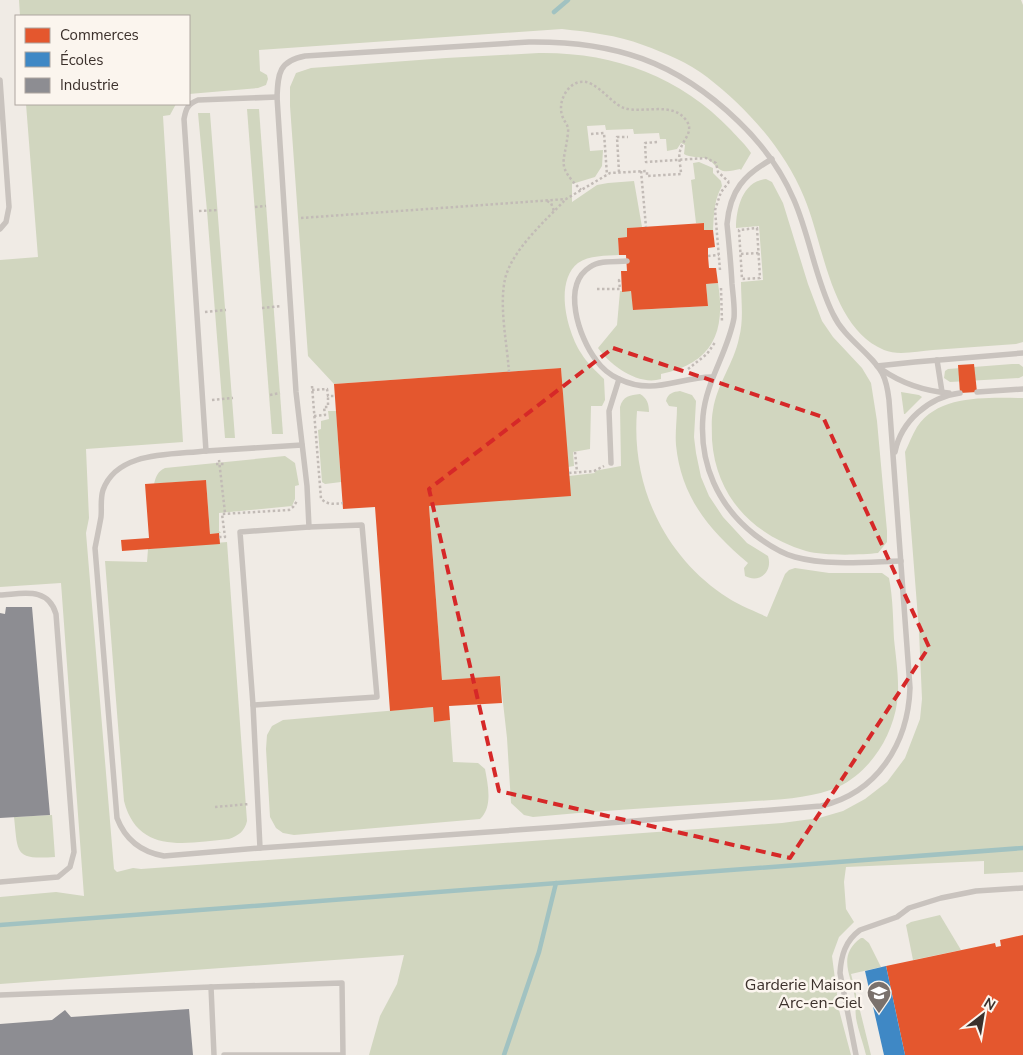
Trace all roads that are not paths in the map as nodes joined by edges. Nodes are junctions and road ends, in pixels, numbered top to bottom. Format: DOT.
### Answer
graph roads {
  1 [pos="0,80"];
  2 [pos="277,97"];
  3 [pos="190,103"];
  4 [pos="188,105"];
  5 [pos="772,159"];
  6 [pos="0,229"];
  7 [pos="627,261"];
  8 [pos="1023,353"];
  9 [pos="937,360"];
  10 [pos="877,366"];
  11 [pos="712,377"];
  12 [pos="619,379"];
  13 [pos="1023,389"];
  14 [pos="942,392"];
  15 [pos="977,392"];
  16 [pos="302,445"];
  17 [pos="206,451"];
  18 [pos="893,459"];
  19 [pos="611,463"];
  20 [pos="309,527"];
  21 [pos="901,561"];
  22 [pos="0,596"];
  23 [pos="253,706"];
  24 [pos="260,848"];
  25 [pos="0,882"];
  26 [pos="1023,888"];
  27 [pos="211,987"];
  28 [pos="0,996"];
  29 [pos="214,1055"];
  30 [pos="224,1055"];
  31 [pos="343,1055"];
  32 [pos="856,1055"];
  1 -- 6 [label="lane"];
  2 -- 3 [label="lane"];
  2 -- 5 [label="lane"];
  2 -- 16 [label="lane"];
  4 -- 17 [label="lane"];
  5 -- 10 [label="lane"];
  5 -- 11 [label="lane"];
  7 -- 12 [label="lane"];
  8 -- 9 [label="lane"];
  9 -- 10 [label="lane"];
  9 -- 14 [label="lane"];
  10 -- 14 [label="lane"];
  10 -- 18 [label="lane"];
  11 -- 12 [label="lane"];
  11 -- 21 [label="lane"];
  12 -- 19 [label="lane"];
  13 -- 15 [label="lane"];
  14 -- 18 [label="lane"];
  16 -- 17 [label="lane"];
  16 -- 20 [label="lane"];
  17 -- 24 [label="lane"];
  18 -- 21 [label="lane"];
  20 -- 23 [label="lane"];
  20 -- 23 [label="lane"];
  21 -- 24 [label="lane"];
  22 -- 25 [label="lane"];
  23 -- 24 [label="lane"];
  26 -- 32 [label="lane"];
  27 -- 28 [label="lane"];
  27 -- 29 [label="lane"];
  27 -- 31 [label="lane"];
  30 -- 31 [label="lane"];
}
